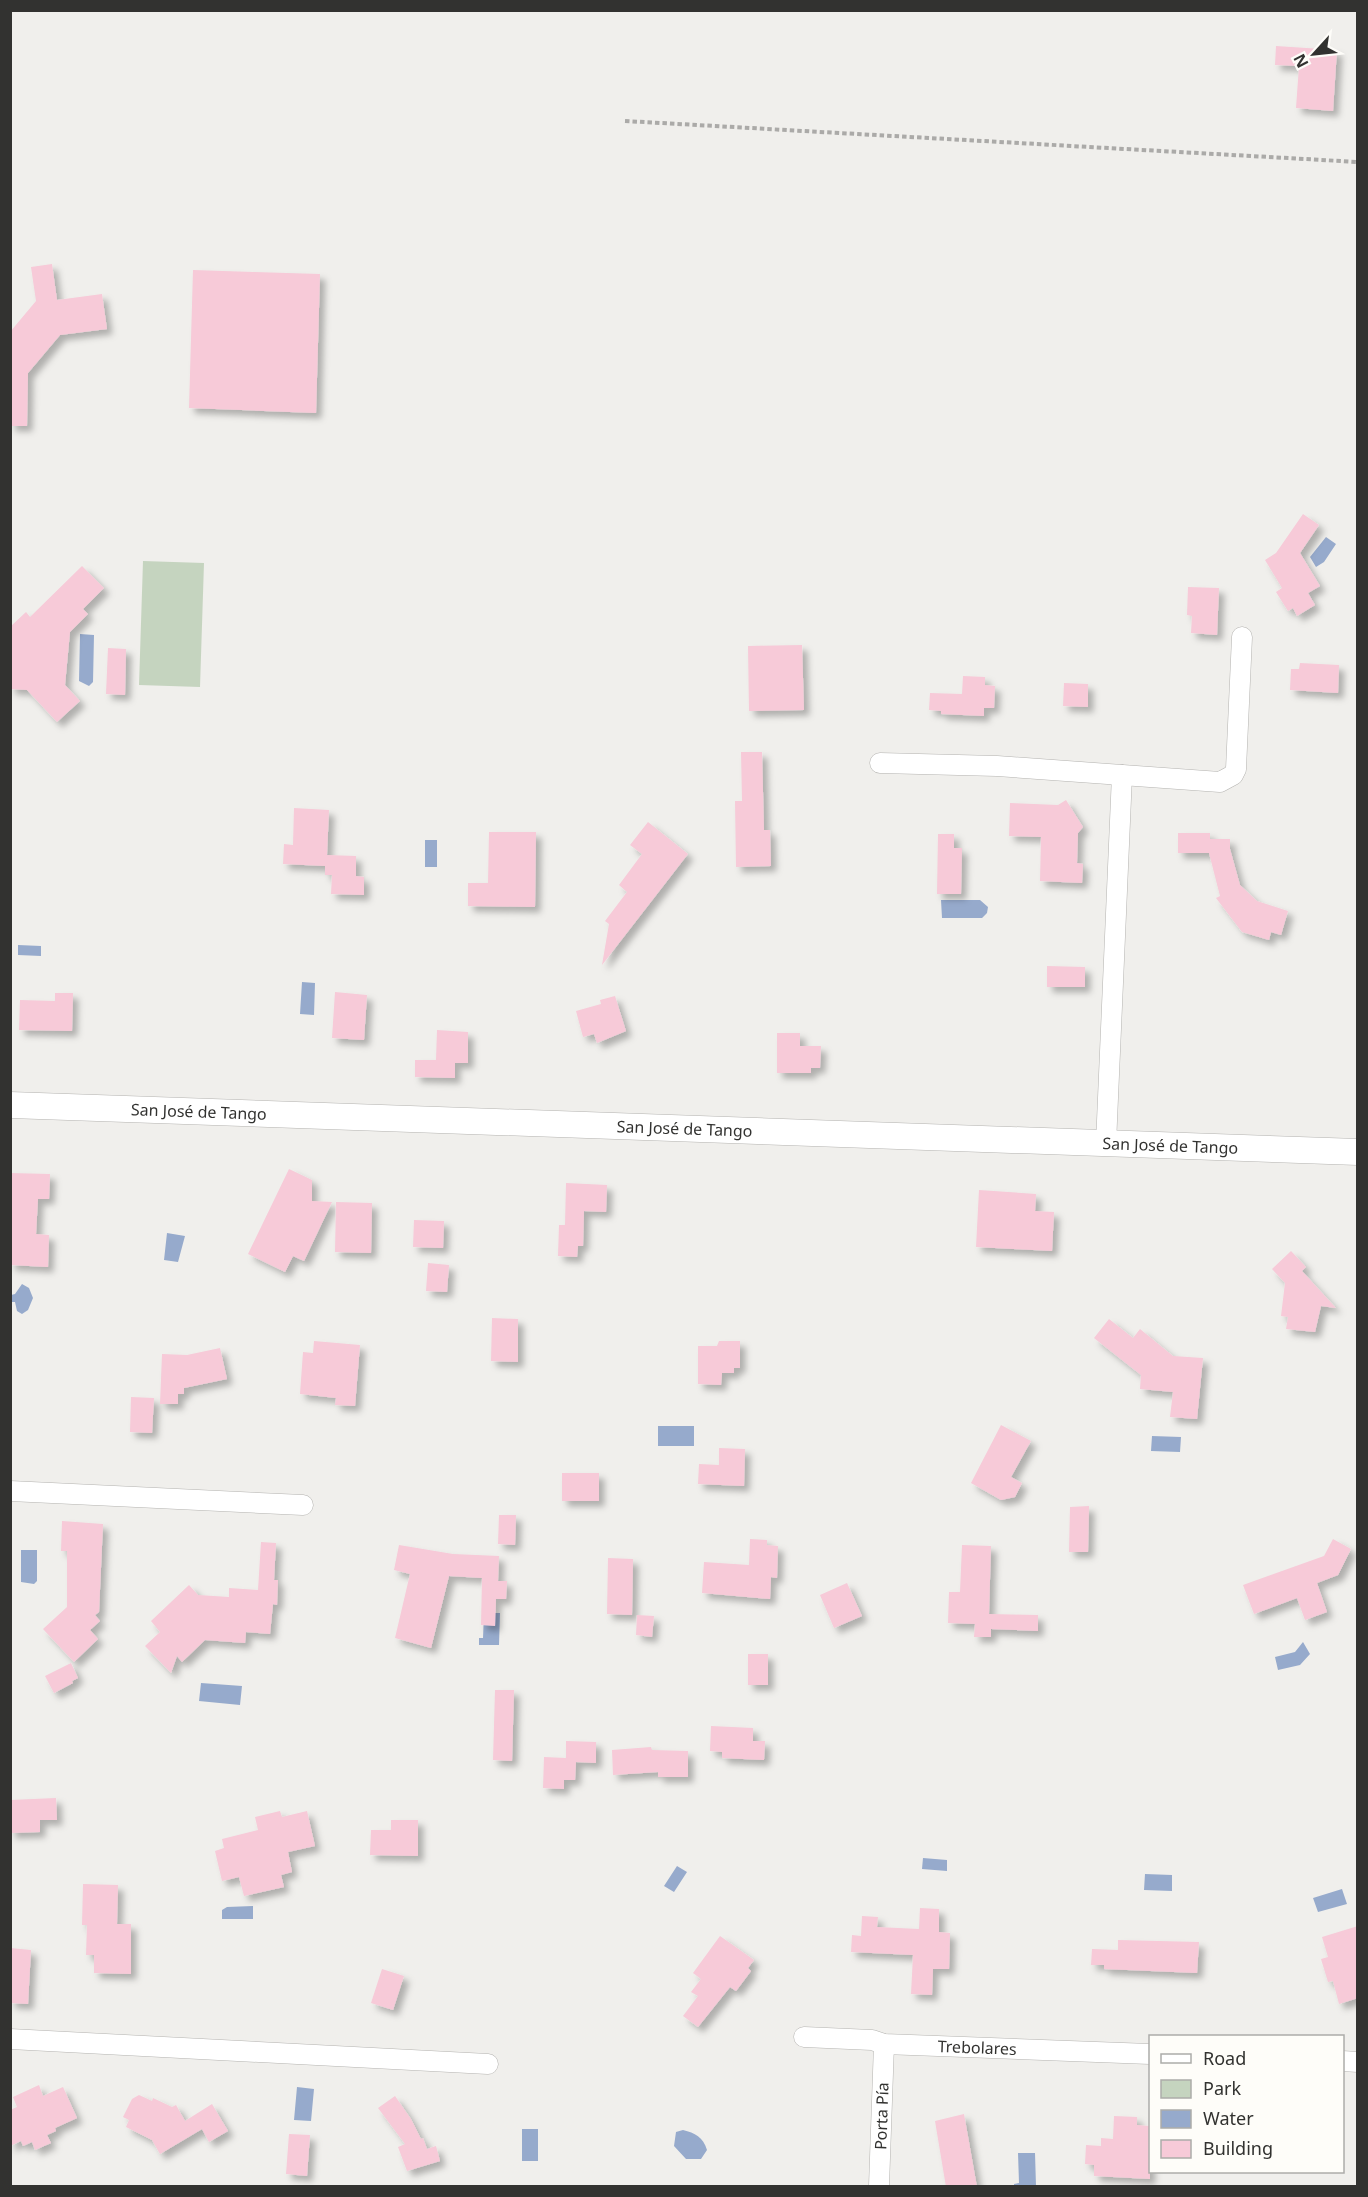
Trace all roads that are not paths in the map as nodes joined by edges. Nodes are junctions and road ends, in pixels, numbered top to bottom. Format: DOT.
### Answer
graph roads {
  1 [pos="1242,637"];
  2 [pos="880,763"];
  3 [pos="1122,775"];
  4 [pos="10,1106"];
  5 [pos="1106,1144"];
  6 [pos="1358,1152"];
  7 [pos="10,1491"];
  8 [pos="303,1504"];
  9 [pos="804,2037"];
  10 [pos="10,2039"];
  11 [pos="884,2044"];
  12 [pos="1149,2054"];
  13 [pos="488,2064"];
  14 [pos="879,2187"];
  1 -- 3 [label="street"];
  2 -- 3 [label="street"];
  3 -- 5 [label="street"];
  4 -- 5 [label="street, San José de Tango"];
  5 -- 6 [label="street, San José de Tango"];
  7 -- 8 [label="street"];
  9 -- 11 [label="street, Trebolares"];
  10 -- 13 [label="street"];
  11 -- 12 [label="street, Trebolares"];
  11 -- 14 [label="street, Porta Pía"];
}
